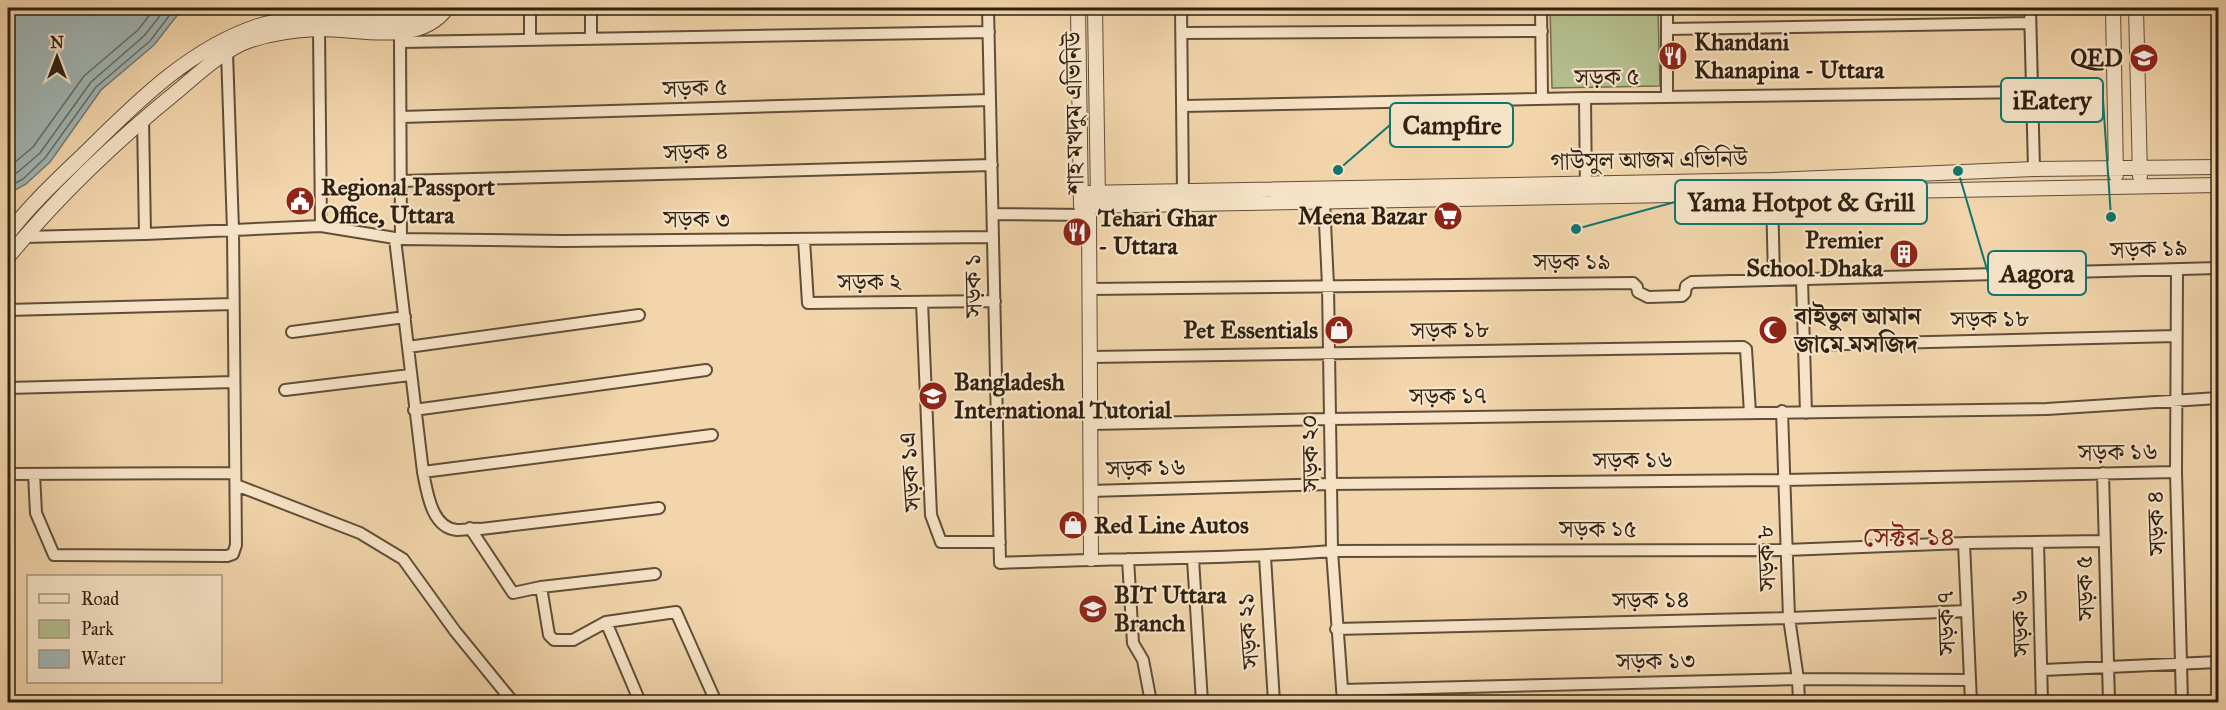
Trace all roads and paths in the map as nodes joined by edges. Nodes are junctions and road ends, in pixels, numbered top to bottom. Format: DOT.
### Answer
graph roads {
  1 [pos="530,8"];
  2 [pos="591,8"];
  3 [pos="988,8"];
  4 [pos="1095,8"];
  5 [pos="1181,8"];
  6 [pos="1541,8"];
  7 [pos="1666,8"];
  8 [pos="2030,8"];
  9 [pos="2113,8"];
  10 [pos="2136,8"];
  11 [pos="1078,9"];
  12 [pos="436,12"];
  13 [pos="2030,23"];
  14 [pos="319,29"];
  15 [pos="1667,29"];
  16 [pos="1542,31"];
  17 [pos="989,32"];
  18 [pos="1182,33"];
  19 [pos="400,37"];
  20 [pos="591,39"];
  21 [pos="530,40"];
  22 [pos="442,41"];
  23 [pos="227,52"];
  24 [pos="2031,92"];
  25 [pos="1667,97"];
  26 [pos="1585,98"];
  27 [pos="1542,99"];
  28 [pos="990,100"];
  29 [pos="1183,105"];
  30 [pos="401,117"];
  31 [pos="143,119"];
  32 [pos="992,165"];
  33 [pos="2218,167"];
  34 [pos="2116,168"];
  35 [pos="2140,168"];
  36 [pos="2034,169"];
  37 [pos="401,181"];
  38 [pos="2218,185"];
  39 [pos="2117,186"];
  40 [pos="2140,186"];
  41 [pos="1586,191"];
  42 [pos="1183,192"];
  43 [pos="1772,193"];
  44 [pos="1090,202"];
  45 [pos="1324,202"];
  46 [pos="993,214"];
  47 [pos="321,226"];
  48 [pos="233,230"];
  49 [pos="8,234"];
  50 [pos="145,234"];
  51 [pos="24,237"];
  52 [pos="993,237"];
  53 [pos="398,239"];
  54 [pos="804,240"];
  55 [pos="8,257"];
  56 [pos="2218,268"];
  57 [pos="2177,270"];
  58 [pos="1773,279"];
  59 [pos="1802,280"];
  60 [pos="1328,285"];
  61 [pos="1089,289"];
  62 [pos="995,301"];
  63 [pos="922,302"];
  64 [pos="233,304"];
  65 [pos="8,310"];
  66 [pos="639,315"];
  67 [pos="405,317"];
  68 [pos="292,332"];
  69 [pos="2175,336"];
  70 [pos="1805,345"];
  71 [pos="408,347"];
  72 [pos="1330,353"];
  73 [pos="1090,357"];
  74 [pos="706,370"];
  75 [pos="410,375"];
  76 [pos="234,382"];
  77 [pos="8,388"];
  78 [pos="285,390"];
  79 [pos="2218,398"];
  80 [pos="2176,401"];
  81 [pos="414,410"];
  82 [pos="1782,411"];
  83 [pos="1750,413"];
  84 [pos="1806,413"];
  85 [pos="1329,419"];
  86 [pos="1091,424"];
  87 [pos="712,435"];
  88 [pos="423,472"];
  89 [pos="2176,472"];
  90 [pos="2103,473"];
  91 [pos="8,474"];
  92 [pos="34,474"];
  93 [pos="235,474"];
  94 [pos="1784,480"];
  95 [pos="1331,484"];
  96 [pos="236,486"];
  97 [pos="1090,491"];
  98 [pos="659,508"];
  99 [pos="470,528"];
  100 [pos="2104,541"];
  101 [pos="1000,542"];
  102 [pos="2038,542"];
  103 [pos="1964,543"];
  104 [pos="1786,550"];
  105 [pos="1332,551"];
  106 [pos="1265,557"];
  107 [pos="1091,559"];
  108 [pos="1128,559"];
  109 [pos="1193,559"];
  110 [pos="1000,563"];
  111 [pos="655,574"];
  112 [pos="541,587"];
  113 [pos="1967,611"];
  114 [pos="1789,618"];
  115 [pos="606,622"];
  116 [pos="1336,629"];
  117 [pos="2218,662"];
  118 [pos="2181,663"];
  119 [pos="2108,667"];
  120 [pos="2043,670"];
  121 [pos="1798,679"];
  122 [pos="1970,680"];
  123 [pos="1342,690"];
  124 [pos="513,702"];
  125 [pos="639,702"];
  126 [pos="716,702"];
  127 [pos="1151,702"];
  128 [pos="1202,702"];
  129 [pos="1274,702"];
  130 [pos="1343,702"];
  131 [pos="1799,702"];
  132 [pos="1971,702"];
  133 [pos="2043,702"];
  134 [pos="2109,702"];
  135 [pos="2182,702"];
  1 -- 21 [label="street"];
  2 -- 20 [label="street"];
  3 -- 17 [label="street, সড়ক ১"];
  4 -- 11 [label="street"];
  4 -- 44 [label="street, শাহ মখদুম এভিনিউ"];
  5 -- 18 [label="street"];
  6 -- 16 [label="street"];
  7 -- 15 [label="street"];
  8 -- 13 [label="street"];
  9 -- 34 [label="street"];
  10 -- 35 [label="street"];
  11 -- 44 [label="street, শাহ মখদুম এভিনিউ"];
  12 -- 19 [label="street"];
  12 -- 22 [label="street"];
  12 -- 49 [label="street"];
  13 -- 15 [label="street"];
  13 -- 24 [label="street"];
  14 -- 19 [label="street"];
  14 -- 23 [label="street"];
  14 -- 47 [label="street"];
  15 -- 25 [label="street"];
  16 -- 18 [label="street"];
  16 -- 27 [label="street"];
  17 -- 20 [label="street"];
  17 -- 28 [label="street, সড়ক ১"];
  18 -- 29 [label="street"];
  19 -- 22 [label="street"];
  19 -- 30 [label="street"];
  20 -- 21 [label="street"];
  21 -- 22 [label="street"];
  23 -- 31 [label="street"];
  23 -- 48 [label="street"];
  24 -- 25 [label="street, সড়ক ৫"];
  24 -- 36 [label="street"];
  25 -- 26 [label="street, সড়ক ৫"];
  26 -- 27 [label="street, সড়ক ৫"];
  26 -- 41 [label="street"];
  27 -- 29 [label="street, সড়ক ৫"];
  28 -- 30 [label="street, সড়ক ৫"];
  28 -- 32 [label="street, সড়ক ১"];
  29 -- 42 [label="street"];
  30 -- 37 [label="street"];
  31 -- 50 [label="street"];
  31 -- 51 [label="street"];
  32 -- 37 [label="street, সড়ক ৪"];
  32 -- 46 [label="street, সড়ক ১"];
  33 -- 35 [label="street, গাউসুল আজম এভিনিউ"];
  34 -- 35 [label="street, গাউসুল আজম এভিনিউ"];
  34 -- 36 [label="street, গাউসুল আজম এভিনিউ"];
  34 -- 39 [label="street"];
  35 -- 40 [label="street"];
  36 -- 41 [label="street, গাউসুল আজম এভিনিউ"];
  37 -- 53 [label="street"];
  38 -- 40 [label="street, গাউসুল আজম এভিনিউ"];
  39 -- 40 [label="street, গাউসুল আজম এভিনিউ"];
  39 -- 43 [label="street, গাউসুল আজম এভিনিউ"];
  41 -- 42 [label="street, গাউসুল আজম এভিনিউ"];
  41 -- 43 [label="street, গাউসুল আজম এভিনিউ"];
  41 -- 45 [label="street, গাউসুল আজম এভিনিউ"];
  42 -- 44 [label="street, গাউসুল আজম এভিনিউ"];
  43 -- 58 [label="street"];
  44 -- 45 [label="street, গাউসুল আজম এভিনিউ"];
  44 -- 46 [label="street"];
  44 -- 61 [label="street, শাহ মখদুম এভিনিউ"];
  45 -- 60 [label="street, সড়ক ২০"];
  46 -- 52 [label="street, সড়ক ১"];
  47 -- 48 [label="street, সড়ক ৩"];
  47 -- 53 [label="street, সড়ক ৩"];
  48 -- 50 [label="street, সড়ক ৩"];
  48 -- 64 [label="street"];
  50 -- 51 [label="street, সড়ক ৩"];
  51 -- 55 [label="street"];
  52 -- 54 [label="street, সড়ক ৩"];
  52 -- 62 [label="street, সড়ক ১"];
  53 -- 54 [label="street, সড়ক ৩"];
  53 -- 67 [label="street"];
  54 -- 63 [label="street, সড়ক ২"];
  56 -- 57 [label="street, সড়ক ১৯"];
  57 -- 59 [label="street, সড়ক ১৯"];
  57 -- 69 [label="street, সড়ক ৪"];
  58 -- 59 [label="street, সড়ক ১৯"];
  58 -- 60 [label="street, সড়ক ১৯"];
  59 -- 70 [label="street"];
  60 -- 61 [label="street, সড়ক ১৯"];
  60 -- 72 [label="street, সড়ক ২০"];
  61 -- 73 [label="street, শাহ মখদুম এভিনিউ"];
  62 -- 63 [label="street, সড়ক ২"];
  62 -- 101 [label="street, সড়ক ১"];
  63 -- 101 [label="street, সড়ক ১এ"];
  64 -- 65 [label="street"];
  64 -- 76 [label="street"];
  66 -- 71 [label="street"];
  67 -- 68 [label="street"];
  67 -- 71 [label="street"];
  69 -- 70 [label="street, সড়ক ১৮"];
  69 -- 80 [label="street, সড়ক ৪"];
  70 -- 84 [label="street"];
  71 -- 75 [label="street"];
  72 -- 73 [label="street, সড়ক ১৮"];
  72 -- 83 [label="street, সড়ক ১৮"];
  72 -- 85 [label="street, সড়ক ২০"];
  73 -- 86 [label="street, শাহ মখদুম এভিনিউ"];
  74 -- 81 [label="street"];
  75 -- 78 [label="street"];
  75 -- 81 [label="street"];
  76 -- 77 [label="street"];
  76 -- 93 [label="street"];
  79 -- 80 [label="street, সড়ক ১৭"];
  80 -- 84 [label="street, সড়ক ১৭"];
  80 -- 89 [label="street, সড়ক ৪"];
  81 -- 88 [label="street"];
  82 -- 83 [label="street, সড়ক ১৭"];
  82 -- 84 [label="street, সড়ক ১৭"];
  82 -- 94 [label="street, সড়ক ৮"];
  83 -- 85 [label="street, সড়ক ১৭"];
  85 -- 86 [label="street, সড়ক ১৭"];
  85 -- 95 [label="street, সড়ক ২০"];
  86 -- 97 [label="street, শাহ মখদুম এভিনিউ"];
  87 -- 88 [label="street"];
  88 -- 99 [label="street"];
  89 -- 90 [label="street, সড়ক ১৬"];
  89 -- 118 [label="street, সড়ক ৪"];
  90 -- 94 [label="street, সড়ক ১৬"];
  90 -- 100 [label="street, সড়ক ৫"];
  91 -- 92 [label="street"];
  92 -- 93 [label="street"];
  92 -- 96 [label="street"];
  93 -- 96 [label="street"];
  94 -- 95 [label="street, সড়ক ১৬"];
  94 -- 104 [label="street, সড়ক ৮"];
  95 -- 97 [label="street, সড়ক ১৬"];
  95 -- 105 [label="street, সড়ক ২০"];
  96 -- 124 [label="street"];
  97 -- 107 [label="street, শাহ মখদুম এভিনিউ"];
  98 -- 99 [label="street"];
  99 -- 112 [label="street"];
  100 -- 102 [label="street, সড়ক ১৫"];
  100 -- 119 [label="street, সড়ক ৫"];
  101 -- 110 [label="street, সড়ক ১"];
  102 -- 103 [label="street, সড়ক ১৫"];
  102 -- 120 [label="street, সড়ক ৬"];
  103 -- 104 [label="street, সড়ক ১৫"];
  103 -- 113 [label="street, সড়ক ৭"];
  104 -- 105 [label="street, সড়ক ১৫"];
  104 -- 114 [label="street, সড়ক ৮"];
  105 -- 106 [label="street, সড়ক ১৫"];
  105 -- 116 [label="street, সড়ক ২০"];
  106 -- 109 [label="street, সড়ক ১৫"];
  106 -- 129 [label="street, সড়ক ২১"];
  107 -- 108 [label="street, সড়ক ১৫"];
  107 -- 110 [label="street, সড়ক ১৫"];
  108 -- 109 [label="street, সড়ক ১৫"];
  108 -- 127 [label="street"];
  109 -- 128 [label="street"];
  111 -- 112 [label="street"];
  112 -- 115 [label="street"];
  113 -- 114 [label="street, সড়ক ১৪"];
  113 -- 122 [label="street, সড়ক ৭"];
  114 -- 116 [label="street, সড়ক ১৪"];
  114 -- 121 [label="street, সড়ক ৮"];
  115 -- 125 [label="street"];
  115 -- 126 [label="street"];
  116 -- 123 [label="street, সড়ক ২০"];
  117 -- 118 [label="street"];
  118 -- 119 [label="street"];
  118 -- 135 [label="street, সড়ক ৪"];
  119 -- 120 [label="street"];
  119 -- 134 [label="street, সড়ক ৫"];
  120 -- 133 [label="street, সড়ক ৬"];
  121 -- 122 [label="street, সড়ক ১৩"];
  121 -- 123 [label="street, সড়ক ১৩"];
  121 -- 131 [label="street, সড়ক ৮"];
  122 -- 132 [label="street, সড়ক ৭"];
  123 -- 130 [label="street, সড়ক ২০"];
}
